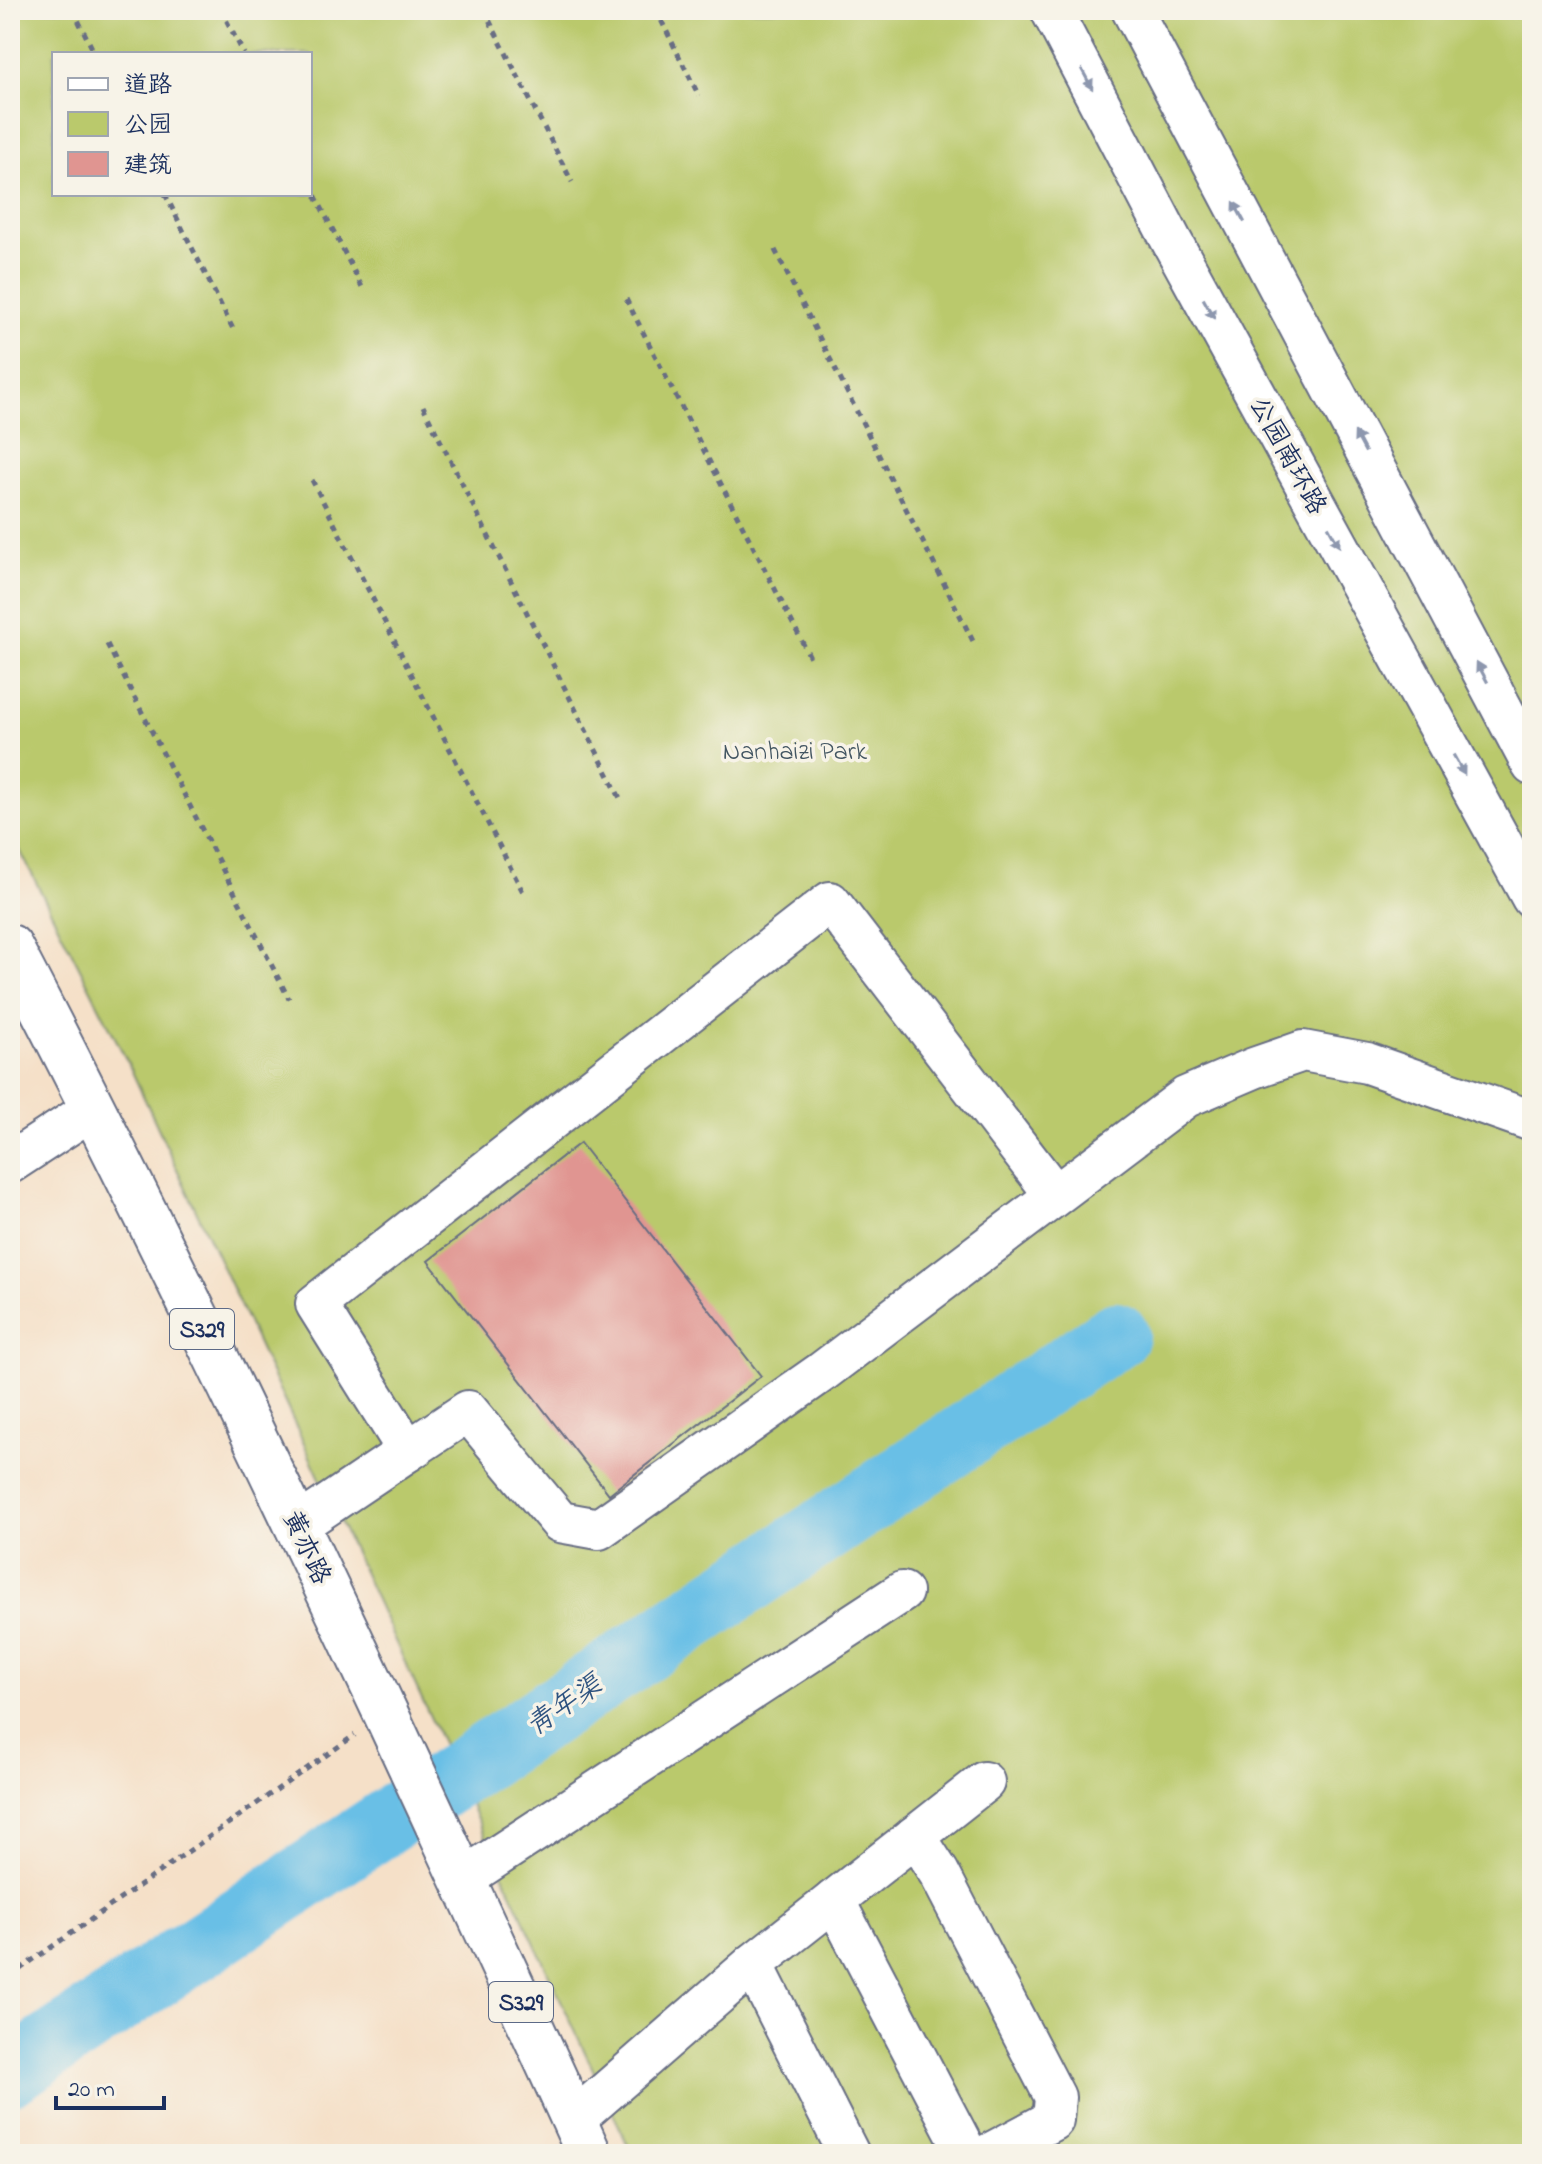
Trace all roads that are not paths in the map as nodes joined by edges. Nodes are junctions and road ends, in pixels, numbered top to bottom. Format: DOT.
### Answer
graph roads {
  1 [pos="1051,10"];
  2 [pos="1132,10"];
  3 [pos="1519,714"];
  4 [pos="1532,765"];
  5 [pos="1532,898"];
  6 [pos="10,947"];
  7 [pos="94,1108"];
  8 [pos="1532,1121"];
  9 [pos="10,1163"];
  10 [pos="1055,1195"];
  11 [pos="408,1451"];
  12 [pos="298,1525"];
  13 [pos="902,1592"];
  14 [pos="984,1782"];
  15 [pos="915,1836"];
  16 [pos="458,1864"];
  17 [pos="834,1900"];
  18 [pos="753,1964"];
  19 [pos="582,2137"];
  20 [pos="849,2154"];
  21 [pos="967,2154"];
  22 [pos="989,2154"];
  1 -- 5 [label="street, 公园南环路, one-way"];
  3 -- 2 [label="street, one-way"];
  3 -- 4 [label="street"];
  6 -- 7 [label="main road, 黄亦路 / S329"];
  7 -- 9 [label="street"];
  7 -- 12 [label="main road, 黄亦路 / S329"];
  8 -- 10 [label="street"];
  10 -- 11 [label="street"];
  10 -- 11 [label="street"];
  11 -- 12 [label="street"];
  12 -- 16 [label="main road, 黄亦路 / S329"];
  13 -- 16 [label="street"];
  14 -- 15 [label="street"];
  15 -- 17 [label="street"];
  15 -- 22 [label="street"];
  16 -- 19 [label="main road, 黄亦路 / S329"];
  17 -- 18 [label="street"];
  17 -- 21 [label="street"];
  18 -- 19 [label="street"];
  18 -- 20 [label="street"];
}
